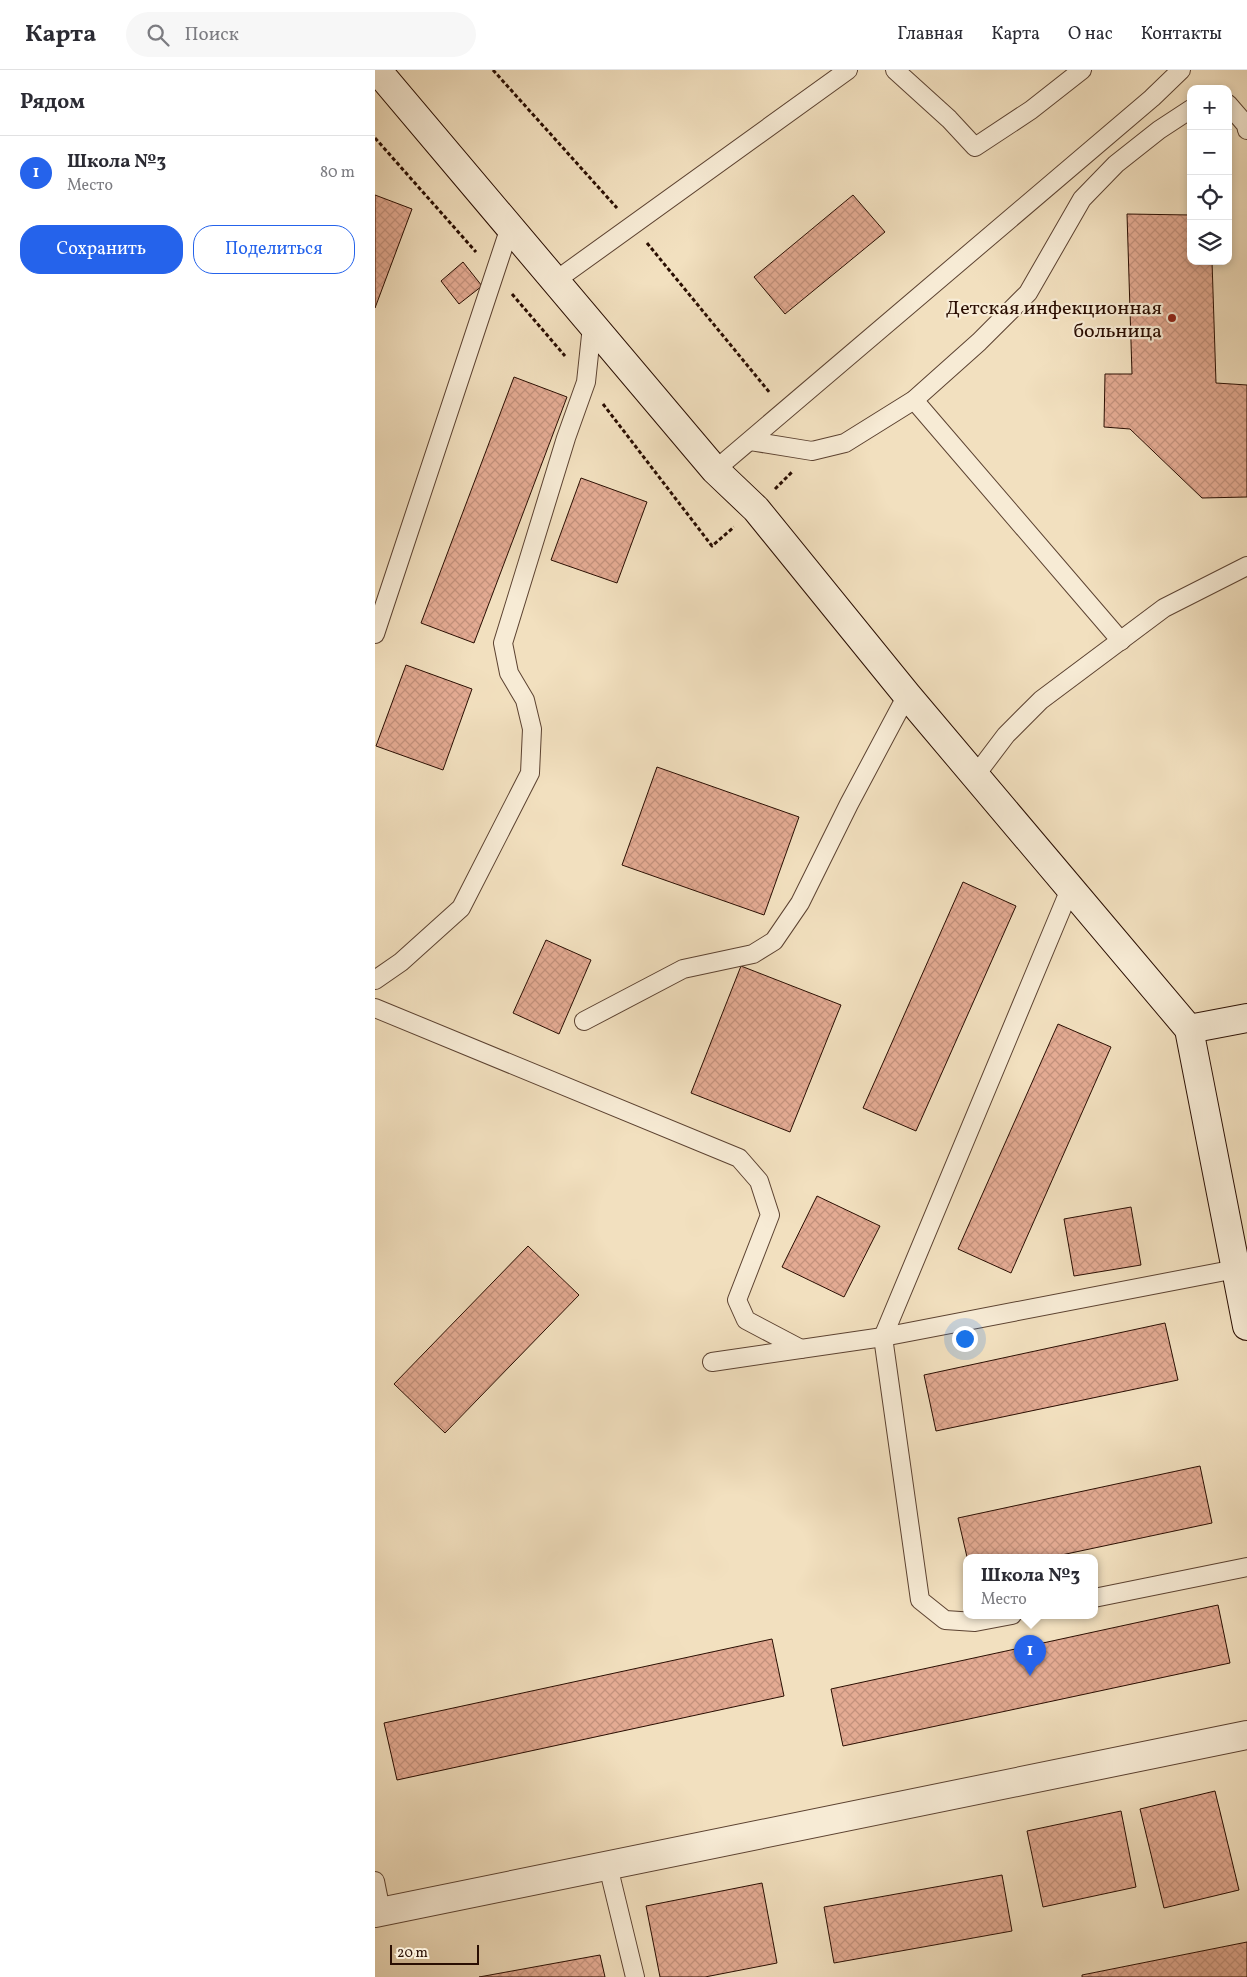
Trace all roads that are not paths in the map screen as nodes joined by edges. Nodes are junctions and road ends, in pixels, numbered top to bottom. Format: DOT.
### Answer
graph roads {
  1 [pos="377,70"];
  2 [pos="848,70"];
  3 [pos="895,70"];
  4 [pos="1082,70"];
  5 [pos="1181,70"];
  6 [pos="1232,109"];
  7 [pos="1187,112"];
  8 [pos="1247,130"];
  9 [pos="510,227"];
  10 [pos="555,281"];
  11 [pos="592,326"];
  12 [pos="914,400"];
  13 [pos="750,441"];
  14 [pos="715,470"];
  15 [pos="1247,566"];
  16 [pos="375,634"];
  17 [pos="1121,641"];
  18 [pos="907,695"];
  19 [pos="975,776"];
  20 [pos="1070,889"];
  21 [pos="375,980"];
  22 [pos="375,1008"];
  23 [pos="1247,1018"];
  24 [pos="584,1021"];
  25 [pos="1189,1029"];
  26 [pos="1236,1269"];
  27 [pos="1247,1326"];
  28 [pos="883,1337"];
  29 [pos="801,1349"];
  30 [pos="712,1362"];
  31 [pos="1247,1567"];
  32 [pos="1098,1597"];
  33 [pos="991,1619"];
  34 [pos="1247,1735"];
  35 [pos="608,1866"];
  36 [pos="375,1881"];
  37 [pos="378,1912"];
  38 [pos="635,1977"];
  1 -- 9 [label="street"];
  2 -- 10 [label="lane"];
  3 -- 4 [label="lane"];
  5 -- 13 [label="lane"];
  6 -- 8 [label="lane"];
  7 -- 12 [label="lane"];
  9 -- 10 [label="street"];
  9 -- 16 [label="lane"];
  10 -- 11 [label="street"];
  11 -- 14 [label="street"];
  11 -- 21 [label="lane"];
  12 -- 13 [label="lane"];
  12 -- 17 [label="lane"];
  13 -- 14 [label="lane"];
  14 -- 18 [label="street"];
  15 -- 17 [label="lane"];
  17 -- 19 [label="lane"];
  18 -- 19 [label="street"];
  18 -- 24 [label="lane"];
  19 -- 20 [label="street"];
  20 -- 25 [label="street"];
  20 -- 28 [label="lane"];
  22 -- 29 [label="lane"];
  23 -- 25 [label="street"];
  25 -- 26 [label="street"];
  26 -- 27 [label="street"];
  26 -- 28 [label="lane"];
  28 -- 29 [label="lane"];
  28 -- 33 [label="lane"];
  29 -- 30 [label="lane"];
  31 -- 32 [label="lane"];
  34 -- 35 [label="street"];
  35 -- 37 [label="street"];
  35 -- 38 [label="lane"];
  36 -- 37 [label="lane"];
}
